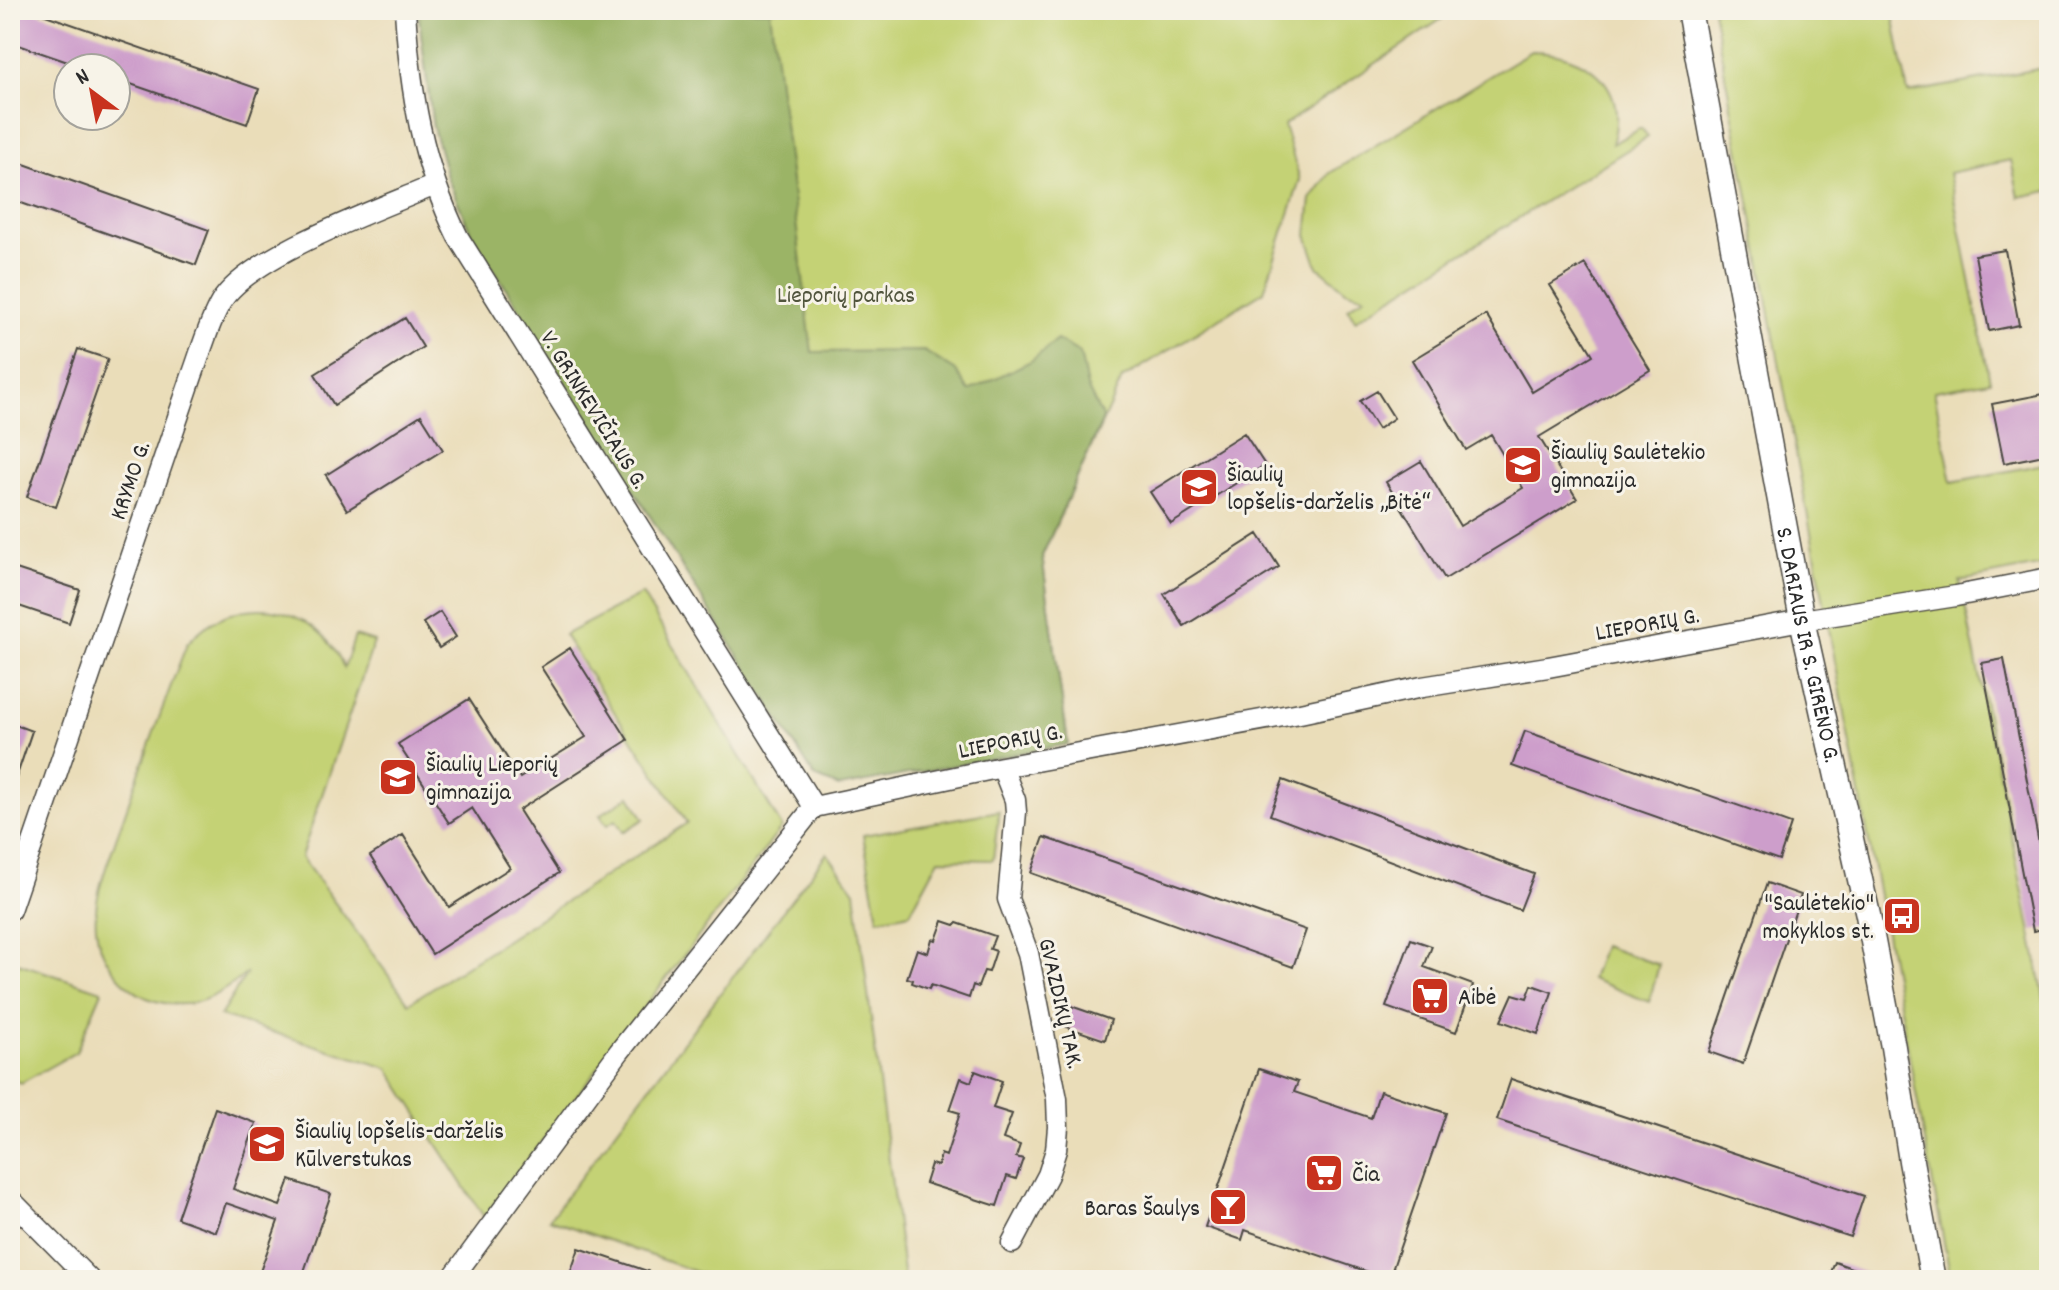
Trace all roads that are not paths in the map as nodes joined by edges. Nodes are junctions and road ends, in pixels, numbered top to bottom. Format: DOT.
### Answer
graph roads {
  1 [pos="405,10"];
  2 [pos="1689,10"];
  3 [pos="435,185"];
  4 [pos="2049,578"];
  5 [pos="1802,620"];
  6 [pos="1002,767"];
  7 [pos="814,807"];
  8 [pos="10,910"];
  9 [pos="10,1199"];
  10 [pos="1012,1243"];
  11 [pos="90,1280"];
  12 [pos="451,1280"];
  13 [pos="1933,1280"];
  1 -- 3 [label="street, V. GRINKEVIČIAUS G."];
  2 -- 5 [label="street, S. DARIAUS IR S. GIRĖNO G."];
  3 -- 7 [label="street, V. GRINKEVIČIAUS G."];
  3 -- 8 [label="street, KRYMO G."];
  4 -- 5 [label="street, LIEPORIŲ G."];
  5 -- 6 [label="street, LIEPORIŲ G."];
  5 -- 13 [label="street, S. DARIAUS IR S. GIRĖNO G."];
  6 -- 7 [label="street, LIEPORIŲ G."];
  6 -- 10 [label="street, GVAZDIKŲ TAK."];
  7 -- 12 [label="street"];
  9 -- 11 [label="street"];
}
